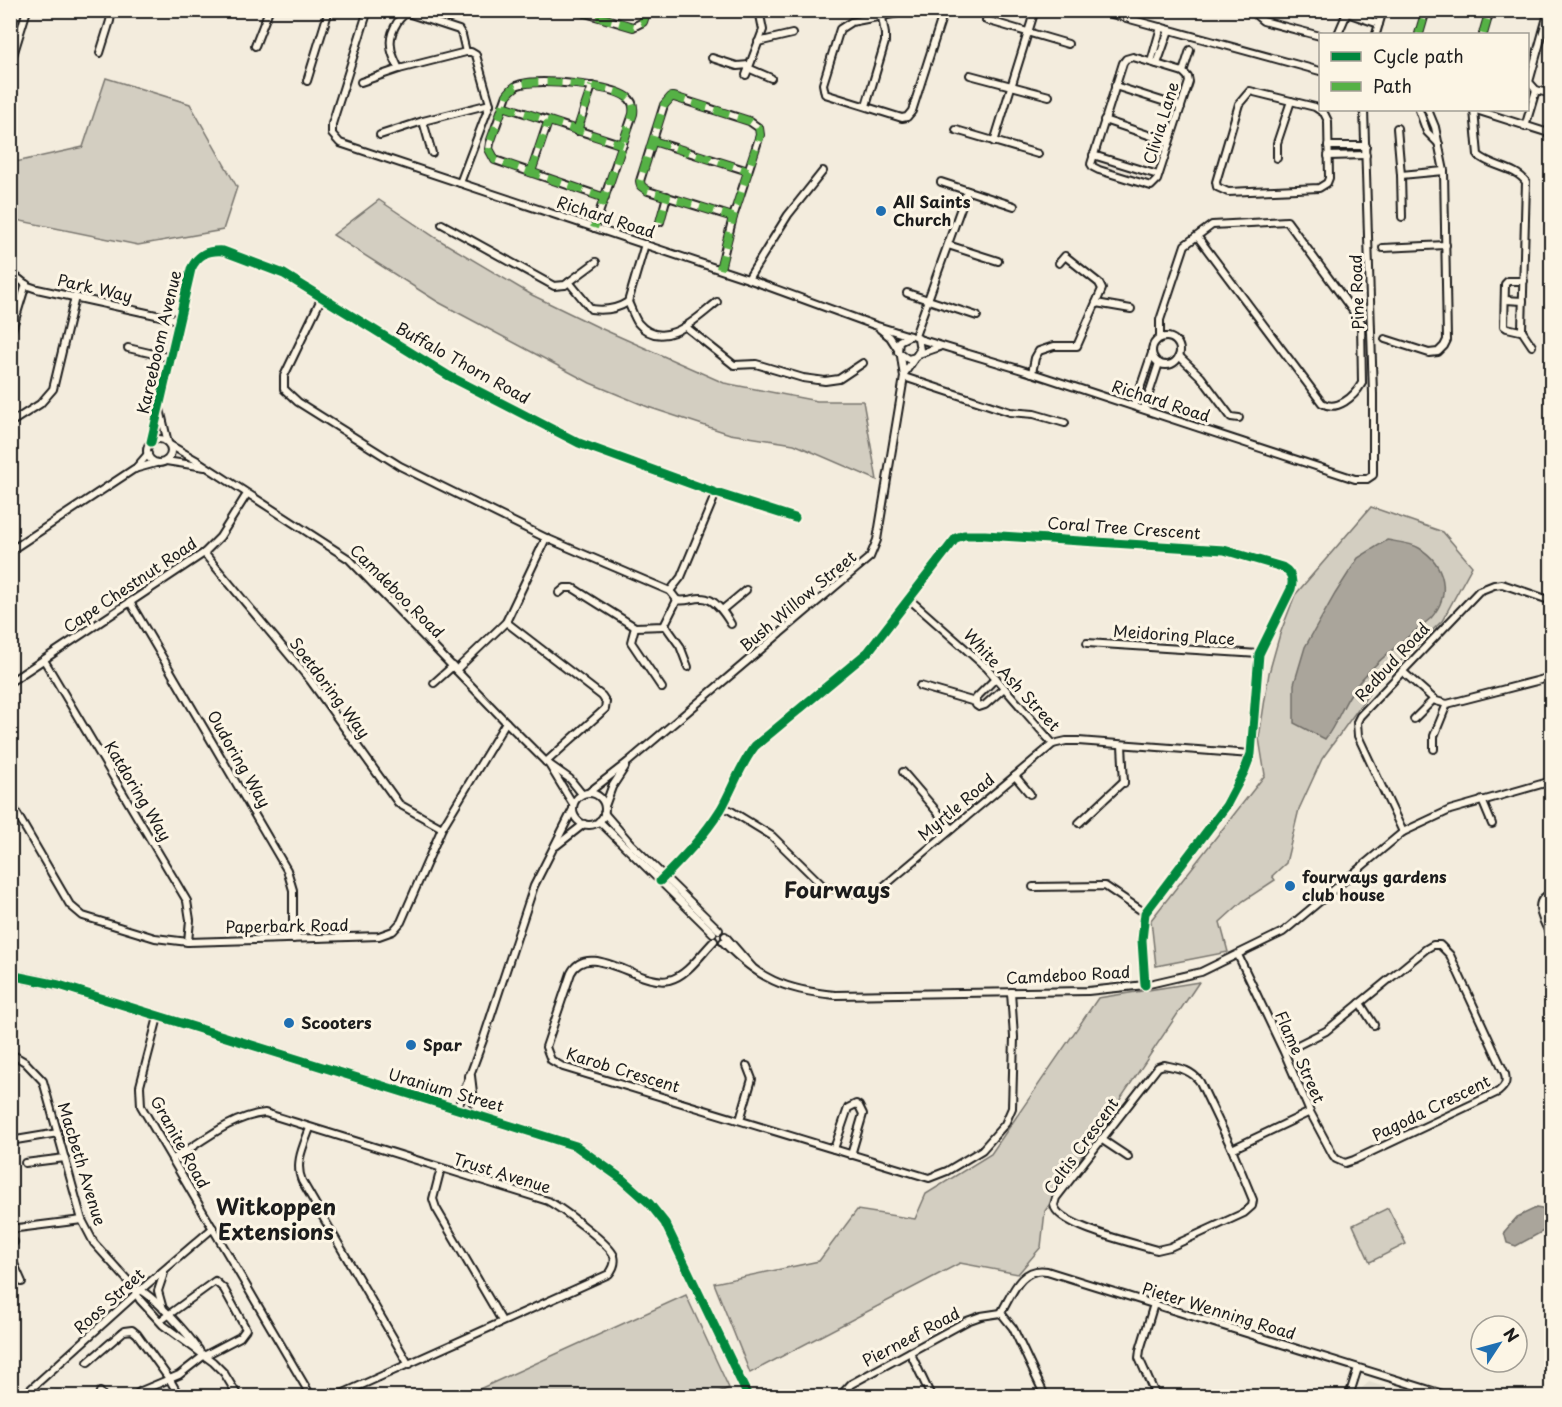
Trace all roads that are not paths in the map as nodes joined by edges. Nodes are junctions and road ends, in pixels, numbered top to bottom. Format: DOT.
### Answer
graph roads {
  1 [pos="27,10"];
  2 [pos="108,10"];
  3 [pos="269,10"];
  4 [pos="329,10"];
  5 [pos="368,10"];
  6 [pos="575,10"];
  7 [pos="647,10"];
  8 [pos="759,10"];
  9 [pos="914,10"];
  10 [pos="933,10"];
  11 [pos="951,10"];
  12 [pos="1035,10"];
  13 [pos="1097,10"];
  14 [pos="1256,10"];
  15 [pos="1338,10"];
  16 [pos="1383,10"];
  17 [pos="1426,10"];
  18 [pos="1490,10"];
  19 [pos="1549,10"];
  20 [pos="1347,13"];
  21 [pos="882,16"];
  22 [pos="942,17"];
  23 [pos="986,20"];
  24 [pos="1379,24"];
  25 [pos="1161,27"];
  26 [pos="1169,30"];
  27 [pos="1543,31"];
  28 [pos="1028,32"];
  29 [pos="1338,33"];
  30 [pos="1376,33"];
  31 [pos="1419,33"];
  32 [pos="1483,33"];
  33 [pos="1551,33"];
  34 [pos="792,34"];
  35 [pos="1319,36"];
  36 [pos="758,42"];
  37 [pos="1068,44"];
  38 [pos="255,46"];
  39 [pos="1190,50"];
  40 [pos="466,52"];
  41 [pos="100,53"];
  42 [pos="12,54"];
  43 [pos="712,58"];
  44 [pos="1154,63"];
  45 [pos="10,65"];
  46 [pos="399,69"];
  47 [pos="748,69"];
  48 [pos="1319,71"];
  49 [pos="1183,72"];
  50 [pos="970,75"];
  51 [pos="771,78"];
  52 [pos="307,81"];
  53 [pos="361,82"];
  54 [pos="592,86"];
  55 [pos="1011,86"];
  56 [pos="1115,86"];
  57 [pos="1536,90"];
  58 [pos="1551,94"];
  59 [pos="1049,96"];
  60 [pos="1291,101"];
  61 [pos="490,105"];
  62 [pos="503,106"];
  63 [pos="866,106"];
  64 [pos="1181,107"];
  65 [pos="1319,110"];
  66 [pos="1321,111"];
  67 [pos="1364,111"];
  68 [pos="1419,111"];
  69 [pos="1428,111"];
  70 [pos="1475,111"];
  71 [pos="1478,111"];
  72 [pos="1104,120"];
  73 [pos="423,121"];
  74 [pos="548,122"];
  75 [pos="1525,127"];
  76 [pos="1397,128"];
  77 [pos="956,130"];
  78 [pos="577,131"];
  79 [pos="1551,134"];
  80 [pos="380,135"];
  81 [pos="653,141"];
  82 [pos="994,142"];
  83 [pos="1169,142"];
  84 [pos="1439,144"];
  85 [pos="623,145"];
  86 [pos="1328,146"];
  87 [pos="1366,146"];
  88 [pos="432,153"];
  89 [pos="1038,154"];
  90 [pos="1093,154"];
  91 [pos="1366,155"];
  92 [pos="1328,156"];
  93 [pos="1277,158"];
  94 [pos="748,171"];
  95 [pos="823,171"];
  96 [pos="1444,171"];
  97 [pos="531,172"];
  98 [pos="1158,175"];
  99 [pos="1401,175"];
  100 [pos="941,182"];
  101 [pos="460,183"];
  102 [pos="967,191"];
  103 [pos="667,196"];
  104 [pos="605,198"];
  105 [pos="1014,206"];
  106 [pos="734,217"];
  107 [pos="1402,217"];
  108 [pos="660,222"];
  109 [pos="442,224"];
  110 [pos="594,228"];
  111 [pos="1197,236"];
  112 [pos="645,244"];
  113 [pos="948,245"];
  114 [pos="1446,245"];
  115 [pos="1383,248"];
  116 [pos="203,254"];
  117 [pos="596,261"];
  118 [pos="998,261"];
  119 [pos="1059,263"];
  120 [pos="720,269"];
  121 [pos="10,272"];
  122 [pos="748,279"];
  123 [pos="1524,281"];
  124 [pos="569,282"];
  125 [pos="26,284"];
  126 [pos="907,293"];
  127 [pos="75,297"];
  128 [pos="322,297"];
  129 [pos="929,299"];
  130 [pos="1505,300"];
  131 [pos="1523,301"];
  132 [pos="628,302"];
  133 [pos="717,302"];
  134 [pos="1096,303"];
  135 [pos="1131,309"];
  136 [pos="977,316"];
  137 [pos="179,320"];
  138 [pos="874,325"];
  139 [pos="686,327"];
  140 [pos="12,330"];
  141 [pos="1522,330"];
  142 [pos="915,337"];
  143 [pos="1160,338"];
  144 [pos="1385,339"];
  145 [pos="939,346"];
  146 [pos="1532,346"];
  147 [pos="128,348"];
  148 [pos="897,348"];
  149 [pos="1152,352"];
  150 [pos="917,355"];
  151 [pos="901,356"];
  152 [pos="1179,356"];
  153 [pos="171,358"];
  154 [pos="863,363"];
  155 [pos="1159,363"];
  156 [pos="1032,373"];
  157 [pos="904,375"];
  158 [pos="1134,406"];
  159 [pos="160,408"];
  160 [pos="1144,409"];
  161 [pos="1239,418"];
  162 [pos="10,423"];
  163 [pos="1065,423"];
  164 [pos="151,442"];
  165 [pos="169,444"];
  166 [pos="148,453"];
  167 [pos="166,461"];
  168 [pos="156,463"];
  169 [pos="205,466"];
  170 [pos="134,469"];
  171 [pos="1372,475"];
  172 [pos="716,493"];
  173 [pos="247,494"];
  174 [pos="795,518"];
  175 [pos="546,538"];
  176 [pos="10,551"];
  177 [pos="204,553"];
  178 [pos="746,590"];
  179 [pos="670,591"];
  180 [pos="559,593"];
  181 [pos="909,599"];
  182 [pos="677,600"];
  183 [pos="1551,601"];
  184 [pos="130,602"];
  185 [pos="722,610"];
  186 [pos="506,622"];
  187 [pos="731,624"];
  188 [pos="665,625"];
  189 [pos="635,627"];
  190 [pos="1087,643"];
  191 [pos="1259,654"];
  192 [pos="44,660"];
  193 [pos="688,667"];
  194 [pos="455,668"];
  195 [pos="1402,671"];
  196 [pos="1551,677"];
  197 [pos="996,678"];
  198 [pos="10,682"];
  199 [pos="434,683"];
  200 [pos="920,686"];
  201 [pos="662,688"];
  202 [pos="1004,688"];
  203 [pos="1434,699"];
  204 [pos="975,702"];
  205 [pos="1447,704"];
  206 [pos="1414,720"];
  207 [pos="506,722"];
  208 [pos="1053,744"];
  209 [pos="1122,745"];
  210 [pos="1434,749"];
  211 [pos="1251,754"];
  212 [pos="547,762"];
  213 [pos="628,762"];
  214 [pos="903,772"];
  215 [pos="1015,776"];
  216 [pos="1551,781"];
  217 [pos="585,793"];
  218 [pos="1030,794"];
  219 [pos="1482,800"];
  220 [pos="10,802"];
  221 [pos="723,806"];
  222 [pos="573,807"];
  223 [pos="604,811"];
  224 [pos="599,821"];
  225 [pos="1079,823"];
  226 [pos="584,824"];
  227 [pos="1492,824"];
  228 [pos="442,828"];
  229 [pos="951,828"];
  230 [pos="1403,832"];
  231 [pos="555,846"];
  232 [pos="663,879"];
  233 [pos="1032,887"];
  234 [pos="1551,893"];
  235 [pos="1145,914"];
  236 [pos="716,932"];
  237 [pos="1551,938"];
  238 [pos="293,939"];
  239 [pos="724,939"];
  240 [pos="714,941"];
  241 [pos="188,942"];
  242 [pos="1238,956"];
  243 [pos="10,975"];
  244 [pos="1145,985"];
  245 [pos="1011,992"];
  246 [pos="1360,1003"];
  247 [pos="158,1017"];
  248 [pos="1374,1025"];
  249 [pos="1284,1052"];
  250 [pos="10,1053"];
  251 [pos="747,1066"];
  252 [pos="470,1076"];
  253 [pos="457,1110"];
  254 [pos="1310,1112"];
  255 [pos="494,1120"];
  256 [pos="740,1120"];
  257 [pos="310,1128"];
  258 [pos="58,1133"];
  259 [pos="1101,1139"];
  260 [pos="10,1141"];
  261 [pos="834,1149"];
  262 [pos="1232,1149"];
  263 [pos="851,1155"];
  264 [pos="1128,1157"];
  265 [pos="65,1158"];
  266 [pos="172,1160"];
  267 [pos="25,1163"];
  268 [pos="1345,1163"];
  269 [pos="441,1168"];
  270 [pos="82,1220"];
  271 [pos="213,1228"];
  272 [pos="10,1229"];
  273 [pos="10,1255"];
  274 [pos="165,1269"];
  275 [pos="22,1282"];
  276 [pos="139,1292"];
  277 [pos="1154,1304"];
  278 [pos="166,1313"];
  279 [pos="1001,1313"];
  280 [pos="159,1321"];
  281 [pos="502,1321"];
  282 [pos="199,1351"];
  283 [pos="910,1352"];
  284 [pos="206,1355"];
  285 [pos="88,1362"];
  286 [pos="409,1365"];
  287 [pos="1358,1368"];
  288 [pos="170,1380"];
  289 [pos="23,1396"];
  290 [pos="134,1396"];
  291 [pos="178,1396"];
  292 [pos="238,1396"];
  293 [pos="310,1396"];
  294 [pos="337,1396"];
  295 [pos="748,1396"];
  296 [pos="840,1396"];
  297 [pos="931,1396"];
  298 [pos="1045,1396"];
  299 [pos="1156,1396"];
  300 [pos="1349,1396"];
  301 [pos="1449,1396"];
  1 -- 42 [label="street"];
  2 -- 41 [label="street"];
  3 -- 38 [label="street"];
  4 -- 52 [label="street"];
  5 -- 101 [label="street, Richard Road"];
  6 -- 7 [label="street"];
  8 -- 36 [label="street"];
  9 -- 21 [label="street"];
  10 -- 22 [label="street"];
  11 -- 22 [label="street"];
  12 -- 28 [label="street"];
  13 -- 25 [label="street"];
  14 -- 35 [label="street"];
  15 -- 20 [label="street"];
  16 -- 24 [label="street"];
  17 -- 31 [label="street"];
  18 -- 32 [label="street"];
  19 -- 27 [label="street"];
  20 -- 24 [label="street"];
  20 -- 29 [label="street"];
  21 -- 63 [label="street"];
  21 -- 63 [label="street"];
  22 -- 63 [label="street"];
  23 -- 28 [label="street"];
  24 -- 30 [label="street"];
  25 -- 26 [label="street"];
  25 -- 44 [label="street, Clivia Lane"];
  26 -- 44 [label="street, Clivia Lane"];
  26 -- 48 [label="street"];
  27 -- 33 [label="street"];
  27 -- 57 [label="street"];
  28 -- 37 [label="street"];
  28 -- 55 [label="street"];
  34 -- 36 [label="street"];
  36 -- 47 [label="street"];
  39 -- 49 [label="street"];
  40 -- 46 [label="street"];
  40 -- 46 [label="street"];
  40 -- 61 [label="street"];
  42 -- 45 [label="street"];
  43 -- 47 [label="street"];
  44 -- 49 [label="street, Clivia Lane"];
  44 -- 56 [label="street, Clivia Lane"];
  46 -- 53 [label="street"];
  47 -- 51 [label="street"];
  49 -- 64 [label="street, Clivia Lane"];
  50 -- 55 [label="street"];
  54 -- 62 [label="street"];
  54 -- 78 [label="street"];
  54 -- 85 [label="street"];
  55 -- 59 [label="street"];
  55 -- 82 [label="street"];
  56 -- 64 [label="street"];
  56 -- 72 [label="street, Clivia Lane"];
  57 -- 58 [label="street"];
  57 -- 75 [label="street"];
  60 -- 65 [label="street"];
  60 -- 92 [label="street"];
  60 -- 93 [label="street"];
  61 -- 73 [label="street"];
  61 -- 101 [label="street"];
  62 -- 74 [label="street"];
  62 -- 97 [label="street"];
  64 -- 83 [label="street, Clivia Lane"];
  66 -- 86 [label="street"];
  67 -- 87 [label="street, Pine Road"];
  68 -- 84 [label="street"];
  69 -- 84 [label="street"];
  70 -- 123 [label="street"];
  71 -- 75 [label="street"];
  72 -- 83 [label="street"];
  72 -- 90 [label="street, Clivia Lane"];
  73 -- 80 [label="street"];
  73 -- 88 [label="street"];
  74 -- 78 [label="street"];
  74 -- 97 [label="street"];
  75 -- 79 [label="street"];
  76 -- 99 [label="street"];
  77 -- 82 [label="street"];
  78 -- 85 [label="street"];
  81 -- 94 [label="street"];
  81 -- 94 [label="street"];
  81 -- 103 [label="street"];
  82 -- 89 [label="street"];
  83 -- 98 [label="street, Clivia Lane"];
  84 -- 96 [label="street"];
  85 -- 104 [label="street"];
  86 -- 87 [label="street"];
  86 -- 92 [label="street"];
  87 -- 91 [label="street, Pine Road"];
  90 -- 98 [label="street"];
  90 -- 98 [label="street, Clivia Lane"];
  91 -- 92 [label="street"];
  91 -- 171 [label="street, Pine Road"];
  94 -- 106 [label="street"];
  95 -- 122 [label="street"];
  96 -- 99 [label="street"];
  96 -- 114 [label="street"];
  97 -- 104 [label="street"];
  99 -- 107 [label="street"];
  100 -- 102 [label="street"];
  101 -- 110 [label="street, Richard Road"];
  102 -- 105 [label="street"];
  102 -- 113 [label="street"];
  103 -- 106 [label="street"];
  103 -- 108 [label="street"];
  104 -- 110 [label="street"];
  106 -- 120 [label="street"];
  109 -- 124 [label="street"];
  110 -- 112 [label="street, Richard Road"];
  111 -- 111 [label="street"];
  111 -- 143 [label="street"];
  112 -- 120 [label="street, Richard Road"];
  112 -- 132 [label="street"];
  113 -- 118 [label="street"];
  113 -- 129 [label="street"];
  114 -- 115 [label="street"];
  114 -- 144 [label="street"];
  116 -- 128 [label="street, Buffalo Thorn Road"];
  116 -- 137 [label="street, Kareeboom Avenue"];
  117 -- 124 [label="street"];
  119 -- 134 [label="street"];
  120 -- 122 [label="street, Richard Road"];
  121 -- 125 [label="street, Park Way"];
  122 -- 138 [label="street, Richard Road"];
  123 -- 130 [label="street"];
  123 -- 131 [label="street"];
  124 -- 132 [label="street"];
  125 -- 127 [label="street, Park Way"];
  125 -- 140 [label="street"];
  126 -- 129 [label="street"];
  127 -- 137 [label="street, Park Way"];
  127 -- 162 [label="street"];
  128 -- 172 [label="street, Buffalo Thorn Road"];
  128 -- 175 [label="street"];
  129 -- 136 [label="street"];
  129 -- 142 [label="street"];
  130 -- 131 [label="street"];
  130 -- 141 [label="street"];
  131 -- 141 [label="street"];
  132 -- 139 [label="street"];
  133 -- 139 [label="street"];
  134 -- 135 [label="street"];
  134 -- 156 [label="street"];
  137 -- 153 [label="street, Kareeboom Avenue"];
  138 -- 142 [label="street, Richard Road"];
  138 -- 148 [label="street, Richard Road"];
  139 -- 154 [label="street"];
  141 -- 146 [label="street"];
  142 -- 145 [label="street, Richard Road"];
  142 -- 148 [label="street"];
  142 -- 150 [label="street"];
  143 -- 149 [label="street"];
  143 -- 152 [label="street"];
  145 -- 150 [label="street"];
  145 -- 156 [label="street, Richard Road"];
  147 -- 153 [label="street"];
  148 -- 151 [label="street"];
  149 -- 155 [label="street"];
  149 -- 158 [label="street"];
  150 -- 151 [label="street"];
  150 -- 157 [label="street, Bush Willow Street"];
  151 -- 157 [label="street, Bush Willow Street"];
  152 -- 155 [label="street"];
  152 -- 161 [label="street"];
  153 -- 159 [label="street, Kareeboom Avenue"];
  155 -- 160 [label="street"];
  156 -- 158 [label="street, Richard Road"];
  157 -- 163 [label="street"];
  157 -- 213 [label="street, Bush Willow Street"];
  158 -- 160 [label="street, Richard Road"];
  159 -- 164 [label="street, Kareeboom Avenue"];
  159 -- 165 [label="street, Kareeboom Avenue"];
  160 -- 171 [label="street, Richard Road"];
  164 -- 165 [label="street"];
  164 -- 166 [label="street"];
  165 -- 167 [label="street"];
  165 -- 169 [label="street, Camdeboo Road"];
  166 -- 168 [label="street"];
  166 -- 170 [label="street"];
  167 -- 168 [label="street"];
  167 -- 169 [label="street, Camdeboo Road"];
  168 -- 170 [label="street"];
  169 -- 173 [label="street, Camdeboo Road"];
  170 -- 176 [label="street"];
  172 -- 174 [label="street, Buffalo Thorn Road"];
  172 -- 179 [label="street"];
  173 -- 177 [label="street, Cape Chestnut Road"];
  173 -- 194 [label="street, Camdeboo Road"];
  175 -- 179 [label="street"];
  175 -- 186 [label="street"];
  177 -- 184 [label="street, Cape Chestnut Road"];
  177 -- 228 [label="street, Soetdoring Way"];
  178 -- 185 [label="street"];
  179 -- 182 [label="street"];
  180 -- 189 [label="street"];
  181 -- 191 [label="street, Coral Tree Crescent"];
  181 -- 197 [label="street, White Ash Street"];
  181 -- 221 [label="street, Coral Tree Crescent"];
  182 -- 185 [label="street"];
  182 -- 188 [label="street"];
  183 -- 195 [label="street, Redbud Road"];
  184 -- 192 [label="street, Cape Chestnut Road"];
  184 -- 238 [label="street, Oudoring Way"];
  185 -- 187 [label="street"];
  186 -- 194 [label="street"];
  186 -- 212 [label="street"];
  188 -- 189 [label="street"];
  188 -- 193 [label="street"];
  189 -- 201 [label="street"];
  190 -- 191 [label="street, Meidoring Place"];
  191 -- 211 [label="street, Coral Tree Crescent"];
  192 -- 198 [label="street, Cape Chestnut Road"];
  192 -- 241 [label="street, Katdoring Way"];
  194 -- 199 [label="street"];
  194 -- 207 [label="street, Camdeboo Road"];
  195 -- 203 [label="street"];
  195 -- 230 [label="street, Redbud Road"];
  196 -- 205 [label="street"];
  197 -- 202 [label="street, White Ash Street"];
  197 -- 204 [label="street"];
  200 -- 204 [label="street"];
  202 -- 204 [label="street"];
  202 -- 208 [label="street, White Ash Street"];
  203 -- 205 [label="street"];
  203 -- 206 [label="street"];
  205 -- 210 [label="street"];
  207 -- 212 [label="street, Camdeboo Road"];
  207 -- 228 [label="street, Paperbark Road"];
  208 -- 209 [label="street, White Ash Street"];
  208 -- 215 [label="street, Myrtle Road"];
  209 -- 211 [label="street, White Ash Street"];
  209 -- 225 [label="street"];
  211 -- 235 [label="street, Coral Tree Crescent"];
  212 -- 217 [label="street, Camdeboo Road"];
  212 -- 222 [label="street, Camdeboo Road"];
  213 -- 217 [label="street, Bush Willow Street"];
  213 -- 223 [label="street, Bush Willow Street"];
  214 -- 229 [label="street"];
  215 -- 218 [label="street"];
  215 -- 229 [label="street, Myrtle Road"];
  216 -- 219 [label="street, Camdeboo Road"];
  217 -- 222 [label="street"];
  217 -- 223 [label="street"];
  219 -- 227 [label="street"];
  219 -- 230 [label="street, Camdeboo Road"];
  220 -- 241 [label="street, Paperbark Road"];
  221 -- 229 [label="street, Myrtle Road"];
  221 -- 232 [label="street, Coral Tree Crescent"];
  222 -- 226 [label="street"];
  222 -- 231 [label="street"];
  223 -- 224 [label="street"];
  223 -- 232 [label="street"];
  224 -- 226 [label="street"];
  224 -- 232 [label="street"];
  226 -- 231 [label="street"];
  228 -- 238 [label="street, Paperbark Road"];
  230 -- 242 [label="street, Camdeboo Road"];
  231 -- 252 [label="street"];
  232 -- 236 [label="street"];
  233 -- 235 [label="street"];
  234 -- 237 [label="street"];
  235 -- 244 [label="street"];
  236 -- 239 [label="street, Camdeboo Road"];
  236 -- 240 [label="street"];
  238 -- 241 [label="street, Paperbark Road"];
  239 -- 240 [label="street"];
  239 -- 245 [label="street, Camdeboo Road"];
  240 -- 256 [label="street, Karob Crescent"];
  242 -- 244 [label="street, Camdeboo Road"];
  242 -- 249 [label="street, Flame Street"];
  243 -- 247 [label="street, Uranium Street"];
  244 -- 245 [label="street, Camdeboo Road"];
  245 -- 263 [label="street, Karob Crescent"];
  246 -- 248 [label="street"];
  246 -- 249 [label="street, Pagoda Crescent"];
  246 -- 268 [label="street, Pagoda Crescent"];
  247 -- 253 [label="street, Uranium Street"];
  247 -- 266 [label="street, Granite Road"];
  249 -- 254 [label="street, Flame Street"];
  250 -- 258 [label="street, Macbeth Avenue"];
  251 -- 256 [label="street"];
  252 -- 253 [label="street"];
  252 -- 255 [label="street"];
  253 -- 255 [label="street, Uranium Street"];
  254 -- 262 [label="street"];
  254 -- 268 [label="street, Flame Street"];
  255 -- 295 [label="street, Uranium Street"];
  256 -- 261 [label="street, Karob Crescent"];
  257 -- 266 [label="street, Trust Avenue"];
  257 -- 269 [label="street, Trust Avenue"];
  257 -- 286 [label="street"];
  258 -- 260 [label="street"];
  258 -- 265 [label="street, Macbeth Avenue"];
  259 -- 262 [label="street, Celtis Crescent"];
  259 -- 262 [label="street, Celtis Crescent"];
  259 -- 264 [label="street"];
  261 -- 263 [label="street, Karob Crescent"];
  261 -- 263 [label="street"];
  265 -- 267 [label="street"];
  265 -- 270 [label="street, Macbeth Avenue"];
  266 -- 271 [label="street, Granite Road"];
  269 -- 281 [label="street"];
  269 -- 281 [label="street, Trust Avenue"];
  270 -- 272 [label="street"];
  270 -- 276 [label="street, Macbeth Avenue"];
  271 -- 274 [label="street, Roos Street"];
  271 -- 293 [label="street, Granite Road"];
  273 -- 275 [label="street"];
  274 -- 276 [label="street, Roos Street"];
  274 -- 278 [label="street"];
  276 -- 278 [label="street"];
  276 -- 280 [label="street"];
  276 -- 289 [label="street, Roos Street"];
  277 -- 279 [label="street, Pieter Wenning Road"];
  277 -- 287 [label="street, Pieter Wenning Road"];
  277 -- 299 [label="street"];
  278 -- 280 [label="street"];
  278 -- 282 [label="street"];
  278 -- 284 [label="street"];
  279 -- 283 [label="street, Pierneef Road"];
  279 -- 298 [label="street"];
  280 -- 282 [label="street"];
  281 -- 286 [label="street, Trust Avenue"];
  282 -- 284 [label="street"];
  283 -- 296 [label="street, Pierneef Road"];
  283 -- 297 [label="street"];
  284 -- 288 [label="street"];
  284 -- 292 [label="street"];
  285 -- 288 [label="street"];
  286 -- 294 [label="street, Trust Avenue"];
  287 -- 300 [label="street"];
  287 -- 301 [label="street, Pieter Wenning Road"];
  288 -- 290 [label="street"];
  288 -- 291 [label="street"];
}
